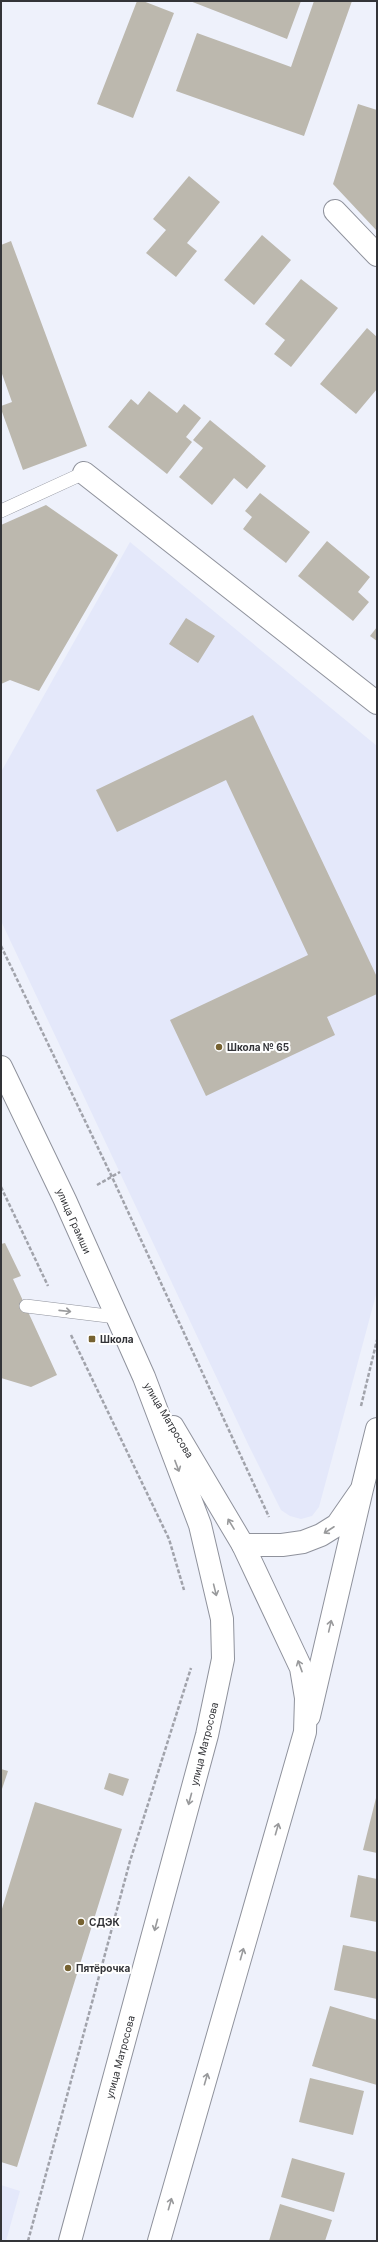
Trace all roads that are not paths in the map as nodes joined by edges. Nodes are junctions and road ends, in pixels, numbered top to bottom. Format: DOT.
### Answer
graph roads {
  1 [pos="335,211"];
  2 [pos="377,255"];
  3 [pos="84,473"];
  4 [pos="1,511"];
  5 [pos="377,702"];
  6 [pos="1,1070"];
  7 [pos="26,1306"];
  8 [pos="116,1317"];
  9 [pos="144,1377"];
  10 [pos="377,1429"];
  11 [pos="362,1489"];
  12 [pos="243,1545"];
  13 [pos="305,1732"];
  14 [pos="70,2241"];
  15 [pos="159,2241"];
  1 -- 2 [label="main road"];
  3 -- 4 [label="lane"];
  3 -- 5 [label="main road"];
  6 -- 8 [label="main road, улица Грамши"];
  7 -- 8 [label="lane, one-way"];
  8 -- 9 [label="main road, улица Грамши"];
  12 -- 9 [label="main road, улица Матросова, one-way"];
  9 -- 14 [label="main road, улица Матросова, one-way"];
  10 -- 11 [label="main road"];
  11 -- 12 [label="main road, one-way"];
  13 -- 11 [label="main road, one-way"];
  13 -- 12 [label="main road, улица Матросова, one-way"];
  15 -- 13 [label="main road, улица Матросова, one-way"];
}
